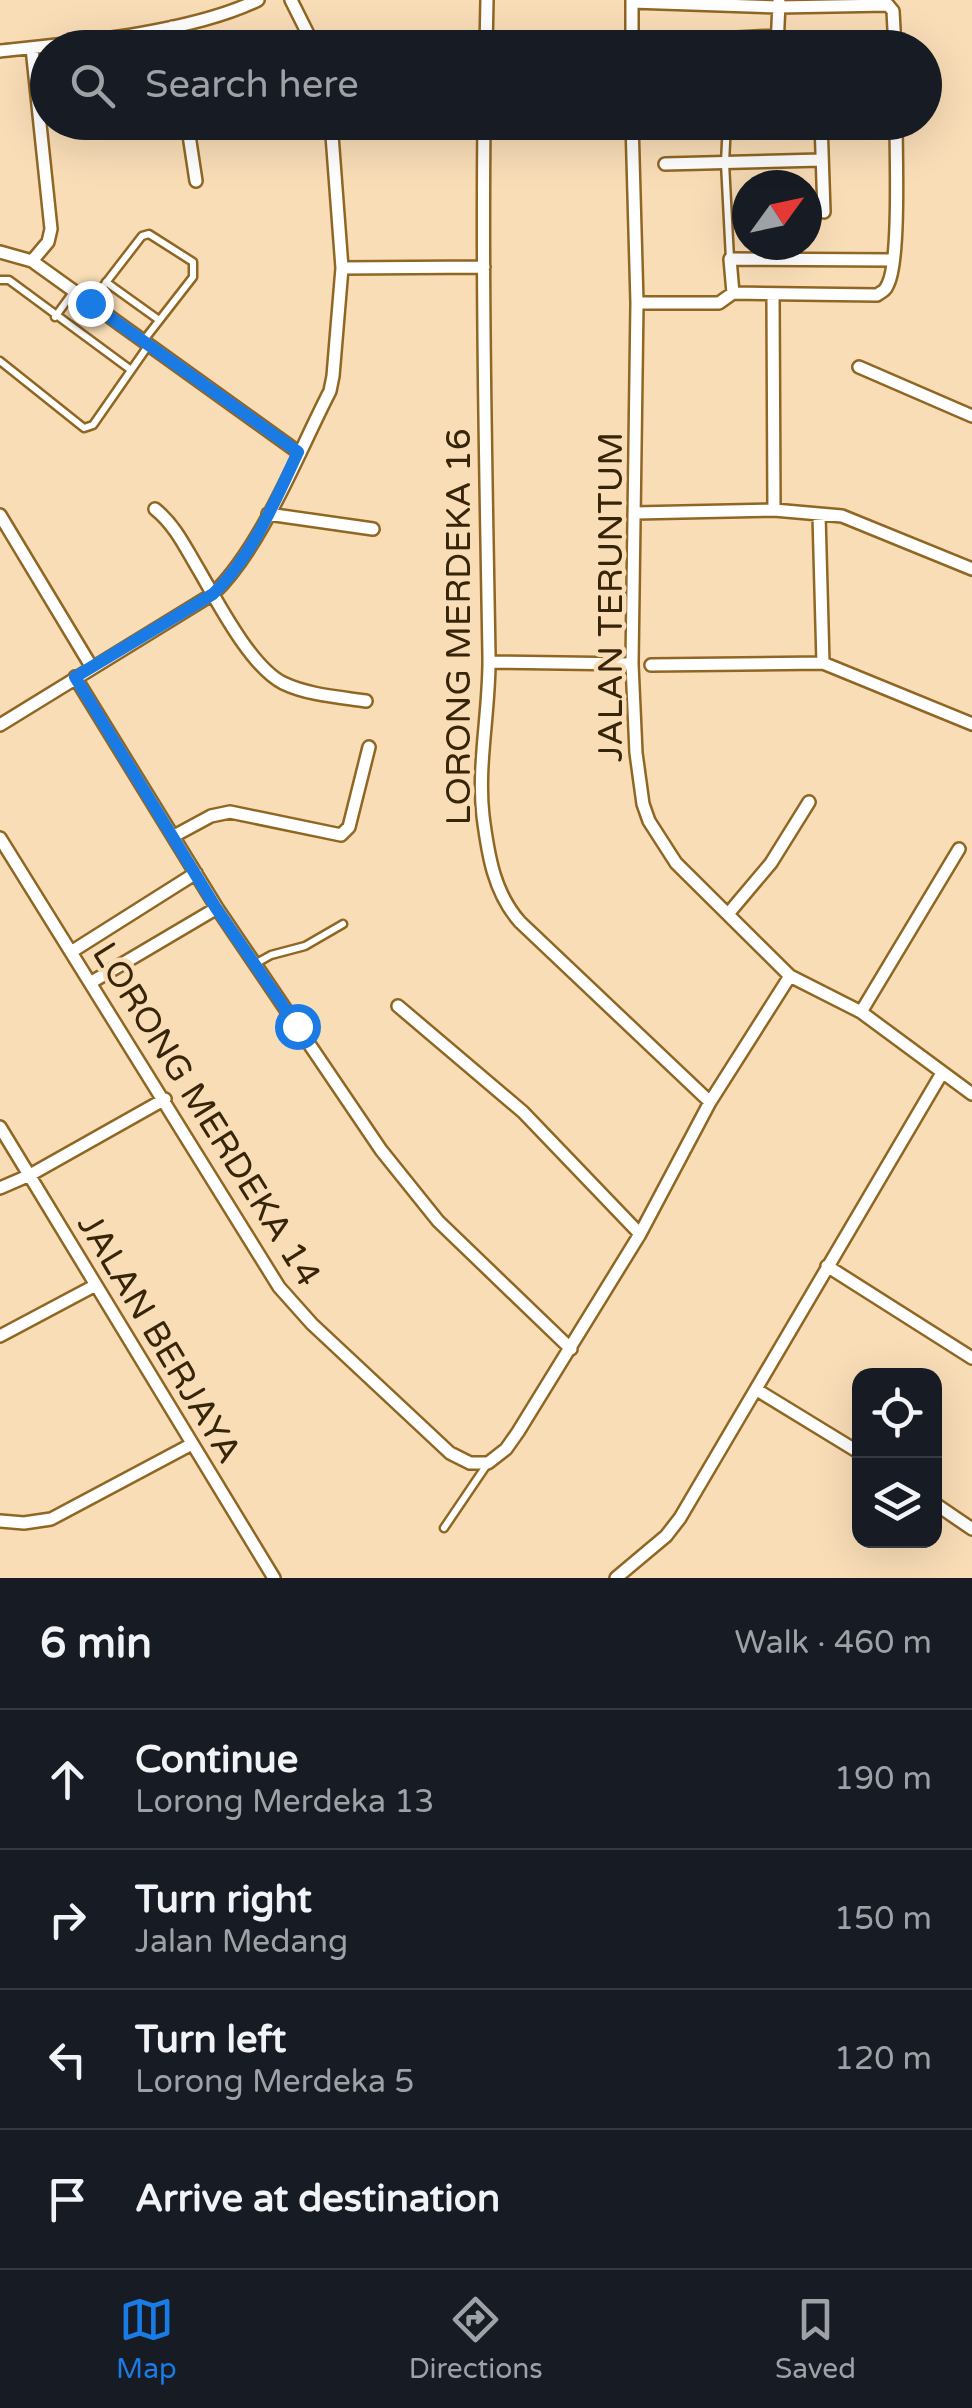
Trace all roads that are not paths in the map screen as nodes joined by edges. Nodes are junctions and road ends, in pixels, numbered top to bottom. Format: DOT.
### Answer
graph roads {
  1 [pos="258,0"];
  2 [pos="290,0"];
  3 [pos="487,0"];
  4 [pos="632,1"];
  5 [pos="779,4"];
  6 [pos="172,27"];
  7 [pos="152,30"];
  8 [pos="173,30"];
  9 [pos="306,30"];
  10 [pos="486,30"];
  11 [pos="632,30"];
  12 [pos="777,30"];
  13 [pos="893,30"];
  14 [pos="30,48"];
  15 [pos="0,51"];
  16 [pos="42,140"];
  17 [pos="190,140"];
  18 [pos="332,140"];
  19 [pos="484,140"];
  20 [pos="632,140"];
  21 [pos="726,140"];
  22 [pos="822,140"];
  23 [pos="895,140"];
  24 [pos="822,160"];
  25 [pos="724,163"];
  26 [pos="664,164"];
  27 [pos="196,181"];
  28 [pos="824,212"];
  29 [pos="0,252"];
  30 [pos="730,259"];
  31 [pos="892,260"];
  32 [pos="32,261"];
  33 [pos="484,267"];
  34 [pos="342,268"];
  35 [pos="0,280"];
  36 [pos="106,282"];
  37 [pos="74,292"];
  38 [pos="733,293"];
  39 [pos="773,294"];
  40 [pos="90,303"];
  41 [pos="636,303"];
  42 [pos="55,317"];
  43 [pos="159,320"];
  44 [pos="146,343"];
  45 [pos="0,362"];
  46 [pos="859,368"];
  47 [pos="131,370"];
  48 [pos="972,416"];
  49 [pos="298,452"];
  50 [pos="155,509"];
  51 [pos="774,510"];
  52 [pos="268,514"];
  53 [pos="635,514"];
  54 [pos="819,515"];
  55 [pos="0,516"];
  56 [pos="373,530"];
  57 [pos="972,570"];
  58 [pos="213,594"];
  59 [pos="489,662"];
  60 [pos="823,663"];
  61 [pos="632,664"];
  62 [pos="651,665"];
  63 [pos="91,666"];
  64 [pos="75,677"];
  65 [pos="366,702"];
  66 [pos="972,724"];
  67 [pos="0,725"];
  68 [pos="369,747"];
  69 [pos="810,802"];
  70 [pos="174,836"];
  71 [pos="0,838"];
  72 [pos="958,850"];
  73 [pos="196,873"];
  74 [pos="216,908"];
  75 [pos="728,914"];
  76 [pos="343,924"];
  77 [pos="71,952"];
  78 [pos="255,964"];
  79 [pos="790,976"];
  80 [pos="90,983"];
  81 [pos="398,1006"];
  82 [pos="862,1012"];
  83 [pos="942,1073"];
  84 [pos="972,1094"];
  85 [pos="165,1099"];
  86 [pos="710,1102"];
  87 [pos="0,1126"];
  88 [pos="30,1175"];
  89 [pos="0,1188"];
  90 [pos="640,1234"];
  91 [pos="826,1266"];
  92 [pos="94,1286"];
  93 [pos="0,1336"];
  94 [pos="571,1349"];
  95 [pos="972,1358"];
  96 [pos="757,1390"];
  97 [pos="192,1444"];
  98 [pos="852,1448"];
  99 [pos="488,1464"];
  100 [pos="942,1508"];
  101 [pos="0,1521"];
  102 [pos="444,1528"];
  103 [pos="972,1529"];
  104 [pos="274,1578"];
  105 [pos="616,1578"];
  1 -- 6 [label="street"];
  2 -- 9 [label="street"];
  3 -- 10 [label="street"];
  4 -- 5 [label="street"];
  4 -- 11 [label="street"];
  5 -- 12 [label="street"];
  5 -- 13 [label="street"];
  6 -- 7 [label="street"];
  6 -- 8 [label="street"];
  14 -- 15 [label="street"];
  16 -- 32 [label="street"];
  17 -- 27 [label="street"];
  18 -- 34 [label="street"];
  19 -- 33 [label="street, LORONG MERDEKA 16"];
  20 -- 41 [label="street, JALAN TERUNTUM"];
  21 -- 25 [label="lane"];
  22 -- 24 [label="street"];
  23 -- 31 [label="street"];
  24 -- 25 [label="street"];
  24 -- 28 [label="street"];
  25 -- 26 [label="street"];
  25 -- 30 [label="lane"];
  29 -- 32 [label="street"];
  30 -- 31 [label="street"];
  30 -- 38 [label="street"];
  31 -- 39 [label="street"];
  32 -- 37 [label="street"];
  33 -- 34 [label="street"];
  33 -- 59 [label="street, LORONG MERDEKA 16"];
  34 -- 49 [label="street"];
  35 -- 42 [label="lane"];
  36 -- 40 [label="lane"];
  36 -- 43 [label="lane"];
  36 -- 43 [label="lane"];
  37 -- 40 [label="street"];
  37 -- 42 [label="lane"];
  38 -- 39 [label="street"];
  38 -- 41 [label="street"];
  39 -- 51 [label="street"];
  40 -- 44 [label="street"];
  41 -- 53 [label="street, JALAN TERUNTUM"];
  42 -- 47 [label="lane"];
  43 -- 44 [label="lane"];
  44 -- 47 [label="lane"];
  44 -- 49 [label="street"];
  45 -- 47 [label="lane"];
  46 -- 48 [label="street"];
  49 -- 52 [label="street"];
  50 -- 58 [label="street"];
  51 -- 53 [label="street"];
  51 -- 54 [label="street"];
  52 -- 56 [label="street"];
  52 -- 58 [label="street"];
  53 -- 61 [label="street, JALAN TERUNTUM"];
  54 -- 57 [label="street"];
  54 -- 60 [label="street"];
  55 -- 63 [label="street"];
  58 -- 63 [label="street"];
  58 -- 65 [label="street"];
  59 -- 61 [label="street"];
  59 -- 86 [label="street, LORONG MERDEKA 16"];
  60 -- 62 [label="street"];
  60 -- 66 [label="street"];
  61 -- 75 [label="street, JALAN TERUNTUM"];
  63 -- 64 [label="street"];
  64 -- 67 [label="street"];
  64 -- 70 [label="street"];
  68 -- 70 [label="street"];
  69 -- 75 [label="street"];
  70 -- 73 [label="street"];
  71 -- 77 [label="street, LORONG MERDEKA 14"];
  72 -- 82 [label="street"];
  73 -- 74 [label="street"];
  73 -- 77 [label="street"];
  74 -- 78 [label="street"];
  74 -- 80 [label="street"];
  75 -- 79 [label="street, JALAN TERUNTUM"];
  76 -- 78 [label="lane"];
  77 -- 80 [label="street, LORONG MERDEKA 14"];
  78 -- 94 [label="street"];
  79 -- 82 [label="street, JALAN TERUNTUM"];
  79 -- 86 [label="street"];
  80 -- 85 [label="street, LORONG MERDEKA 14"];
  81 -- 90 [label="street"];
  82 -- 83 [label="street, JALAN TERUNTUM"];
  83 -- 84 [label="street, JALAN TERUNTUM"];
  83 -- 91 [label="street"];
  85 -- 88 [label="street"];
  85 -- 99 [label="street, LORONG MERDEKA 14"];
  86 -- 90 [label="street"];
  87 -- 88 [label="street, JALAN BERJAYA"];
  88 -- 89 [label="street"];
  88 -- 92 [label="street, JALAN BERJAYA"];
  90 -- 94 [label="street"];
  91 -- 95 [label="street"];
  91 -- 96 [label="street"];
  92 -- 93 [label="street"];
  92 -- 97 [label="street, JALAN BERJAYA"];
  94 -- 99 [label="street"];
  96 -- 98 [label="street"];
  96 -- 105 [label="street"];
  97 -- 101 [label="street"];
  97 -- 104 [label="street, JALAN BERJAYA"];
  99 -- 102 [label="lane"];
  100 -- 103 [label="street"];
}
